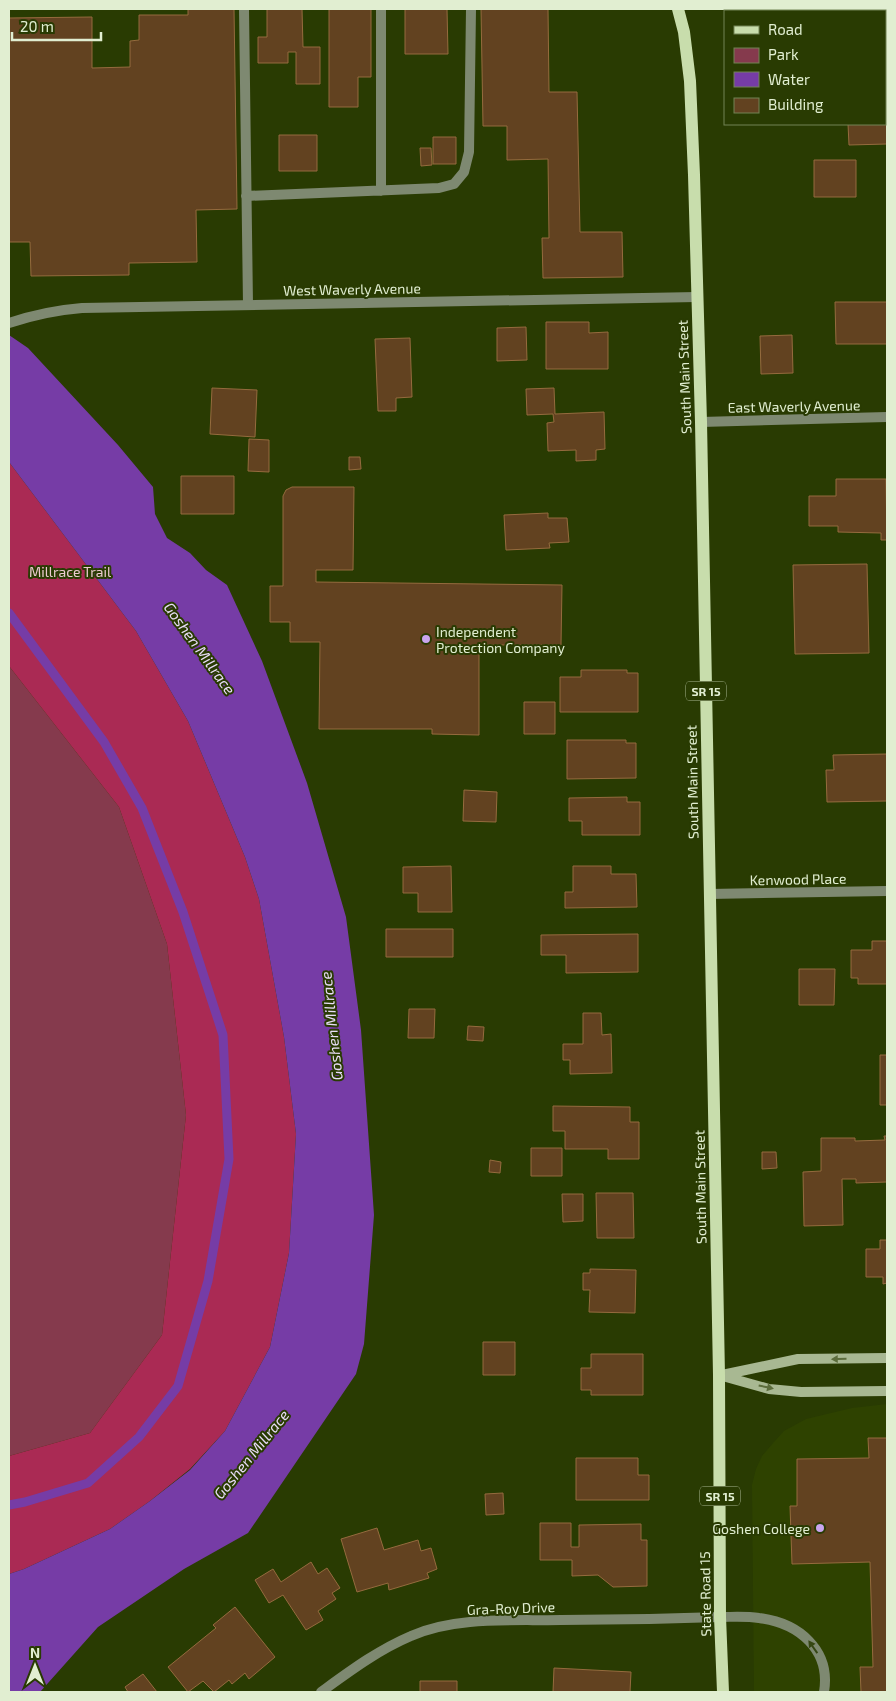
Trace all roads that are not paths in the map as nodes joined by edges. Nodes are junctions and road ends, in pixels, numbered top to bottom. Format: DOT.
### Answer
graph roads {
  1 [pos="244,9"];
  2 [pos="381,9"];
  3 [pos="471,9"];
  4 [pos="678,9"];
  5 [pos="381,191"];
  6 [pos="246,196"];
  7 [pos="697,297"];
  8 [pos="248,305"];
  9 [pos="9,323"];
  10 [pos="887,417"];
  11 [pos="700,422"];
  12 [pos="887,891"];
  13 [pos="709,894"];
  14 [pos="887,1358"];
  15 [pos="719,1375"];
  16 [pos="887,1391"];
  17 [pos="720,1617"];
  18 [pos="321,1692"];
  19 [pos="722,1692"];
  20 [pos="824,1692"];
  1 -- 6 [label="street"];
  2 -- 5 [label="street"];
  3 -- 5 [label="street"];
  4 -- 7 [label="main road, South Main Street / SR 15"];
  5 -- 6 [label="street"];
  6 -- 8 [label="street"];
  7 -- 8 [label="street, West Waverly Avenue"];
  7 -- 11 [label="main road, South Main Street / SR 15"];
  8 -- 9 [label="street, West Waverly Avenue"];
  10 -- 11 [label="street, East Waverly Avenue"];
  11 -- 13 [label="main road, South Main Street / SR 15"];
  12 -- 13 [label="street, Kenwood Place"];
  13 -- 15 [label="main road, South Main Street / SR 15"];
  14 -- 15 [label="main road, one-way"];
  15 -- 16 [label="main road, one-way"];
  15 -- 17 [label="main road, State Road 15 / SR 15"];
  17 -- 18 [label="street, Gra-Roy Drive"];
  17 -- 19 [label="main road, State Road 15 / SR 15"];
  20 -- 17 [label="street, Gra-Roy Drive, one-way"];
}
